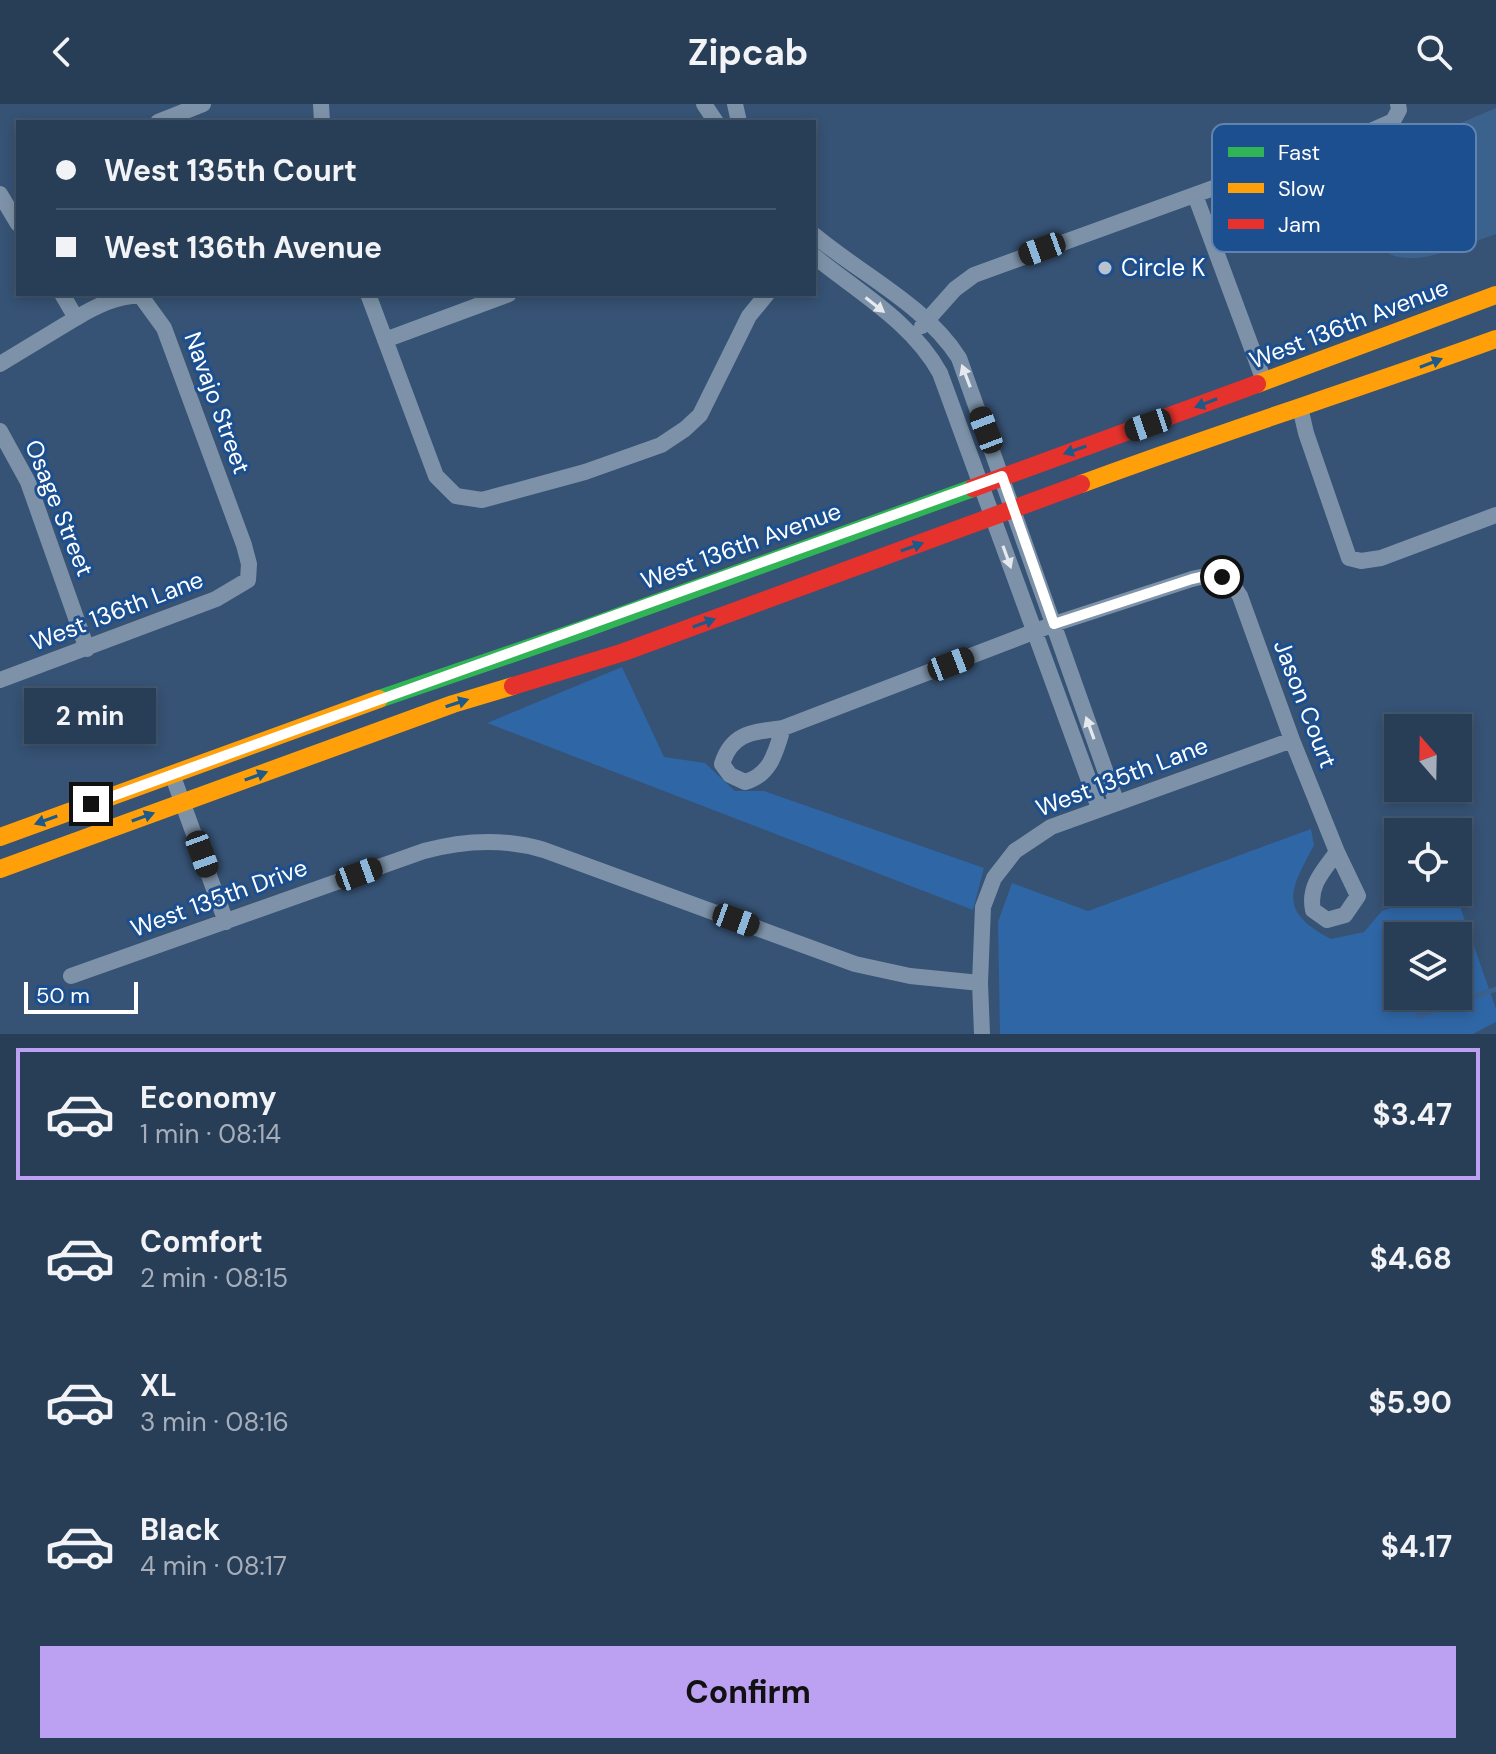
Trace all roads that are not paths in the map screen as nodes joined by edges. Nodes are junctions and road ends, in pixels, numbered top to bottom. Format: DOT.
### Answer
graph roads {
  1 [pos="203,104"];
  2 [pos="1398,104"];
  3 [pos="163,120"];
  4 [pos="1386,124"];
  5 [pos="1212,189"];
  6 [pos="1195,195"];
  7 [pos="6,203"];
  8 [pos="16,220"];
  9 [pos="816,237"];
  10 [pos="1212,241"];
  11 [pos="1216,252"];
  12 [pos="816,258"];
  13 [pos="1496,295"];
  14 [pos="63,296"];
  15 [pos="132,296"];
  16 [pos="141,296"];
  17 [pos="369,296"];
  18 [pos="504,296"];
  19 [pos="765,296"];
  20 [pos="76,318"];
  21 [pos="927,320"];
  22 [pos="913,336"];
  23 [pos="1496,339"];
  24 [pos="385,340"];
  25 [pos="1346,349"];
  26 [pos="0,364"];
  27 [pos="1264,381"];
  28 [pos="1300,407"];
  29 [pos="0,431"];
  30 [pos="1214,435"];
  31 [pos="1002,476"];
  32 [pos="979,484"];
  33 [pos="1013,509"];
  34 [pos="1496,515"];
  35 [pos="992,517"];
  36 [pos="248,580"];
  37 [pos="1054,624"];
  38 [pos="1035,632"];
  39 [pos="87,649"];
  40 [pos="0,680"];
  41 [pos="783,728"];
  42 [pos="1292,740"];
  43 [pos="172,774"];
  44 [pos="1116,801"];
  45 [pos="182,802"];
  46 [pos="1099,808"];
  47 [pos="0,837"];
  48 [pos="1337,852"];
  49 [pos="0,869"];
  50 [pos="226,922"];
  51 [pos="71,976"];
  52 [pos="980,983"];
  53 [pos="982,1034"];
  1 -- 3 [label="street"];
  2 -- 4 [label="street"];
  5 -- 6 [label="street"];
  6 -- 10 [label="street"];
  6 -- 21 [label="street"];
  7 -- 8 [label="street"];
  9 -- 21 [label="street"];
  11 -- 27 [label="street"];
  12 -- 22 [label="street, one-way"];
  13 -- 25 [label="main road, West 136th Avenue"];
  14 -- 20 [label="street"];
  15 -- 20 [label="street, Navajo Street"];
  16 -- 36 [label="street, Navajo Street"];
  17 -- 24 [label="street"];
  18 -- 24 [label="street"];
  19 -- 24 [label="street"];
  20 -- 26 [label="street"];
  21 -- 22 [label="street"];
  31 -- 21 [label="street, one-way"];
  22 -- 32 [label="street"];
  28 -- 23 [label="main road, one-way"];
  25 -- 27 [label="main road, West 136th Avenue"];
  25 -- 28 [label="main road"];
  27 -- 30 [label="main road"];
  27 -- 31 [label="main road, West 136th Avenue, one-way"];
  28 -- 30 [label="main road"];
  28 -- 34 [label="street"];
  29 -- 39 [label="street, Osage Street"];
  30 -- 33 [label="main road"];
  31 -- 32 [label="main road, West 136th Avenue"];
  31 -- 33 [label="street"];
  32 -- 35 [label="street"];
  32 -- 43 [label="main road, West 136th Avenue"];
  33 -- 35 [label="main road"];
  33 -- 37 [label="street"];
  35 -- 38 [label="street, one-way"];
  45 -- 35 [label="main road, one-way"];
  36 -- 39 [label="street, West 136th Lane"];
  37 -- 38 [label="street"];
  37 -- 42 [label="street, Jason Court"];
  44 -- 37 [label="street, one-way"];
  38 -- 41 [label="street"];
  38 -- 46 [label="street"];
  39 -- 40 [label="street, West 136th Lane"];
  42 -- 44 [label="street, West 135th Lane"];
  42 -- 48 [label="street, Jason Court"];
  43 -- 45 [label="street"];
  43 -- 47 [label="main road, West 136th Avenue, one-way"];
  44 -- 46 [label="street, West 135th Lane"];
  49 -- 45 [label="main road, one-way"];
  45 -- 50 [label="street"];
  46 -- 52 [label="street, West 135th Lane"];
  50 -- 51 [label="street, West 135th Drive"];
  50 -- 52 [label="street, West 135th Drive"];
  52 -- 53 [label="street, West 135th Lane"];
}
